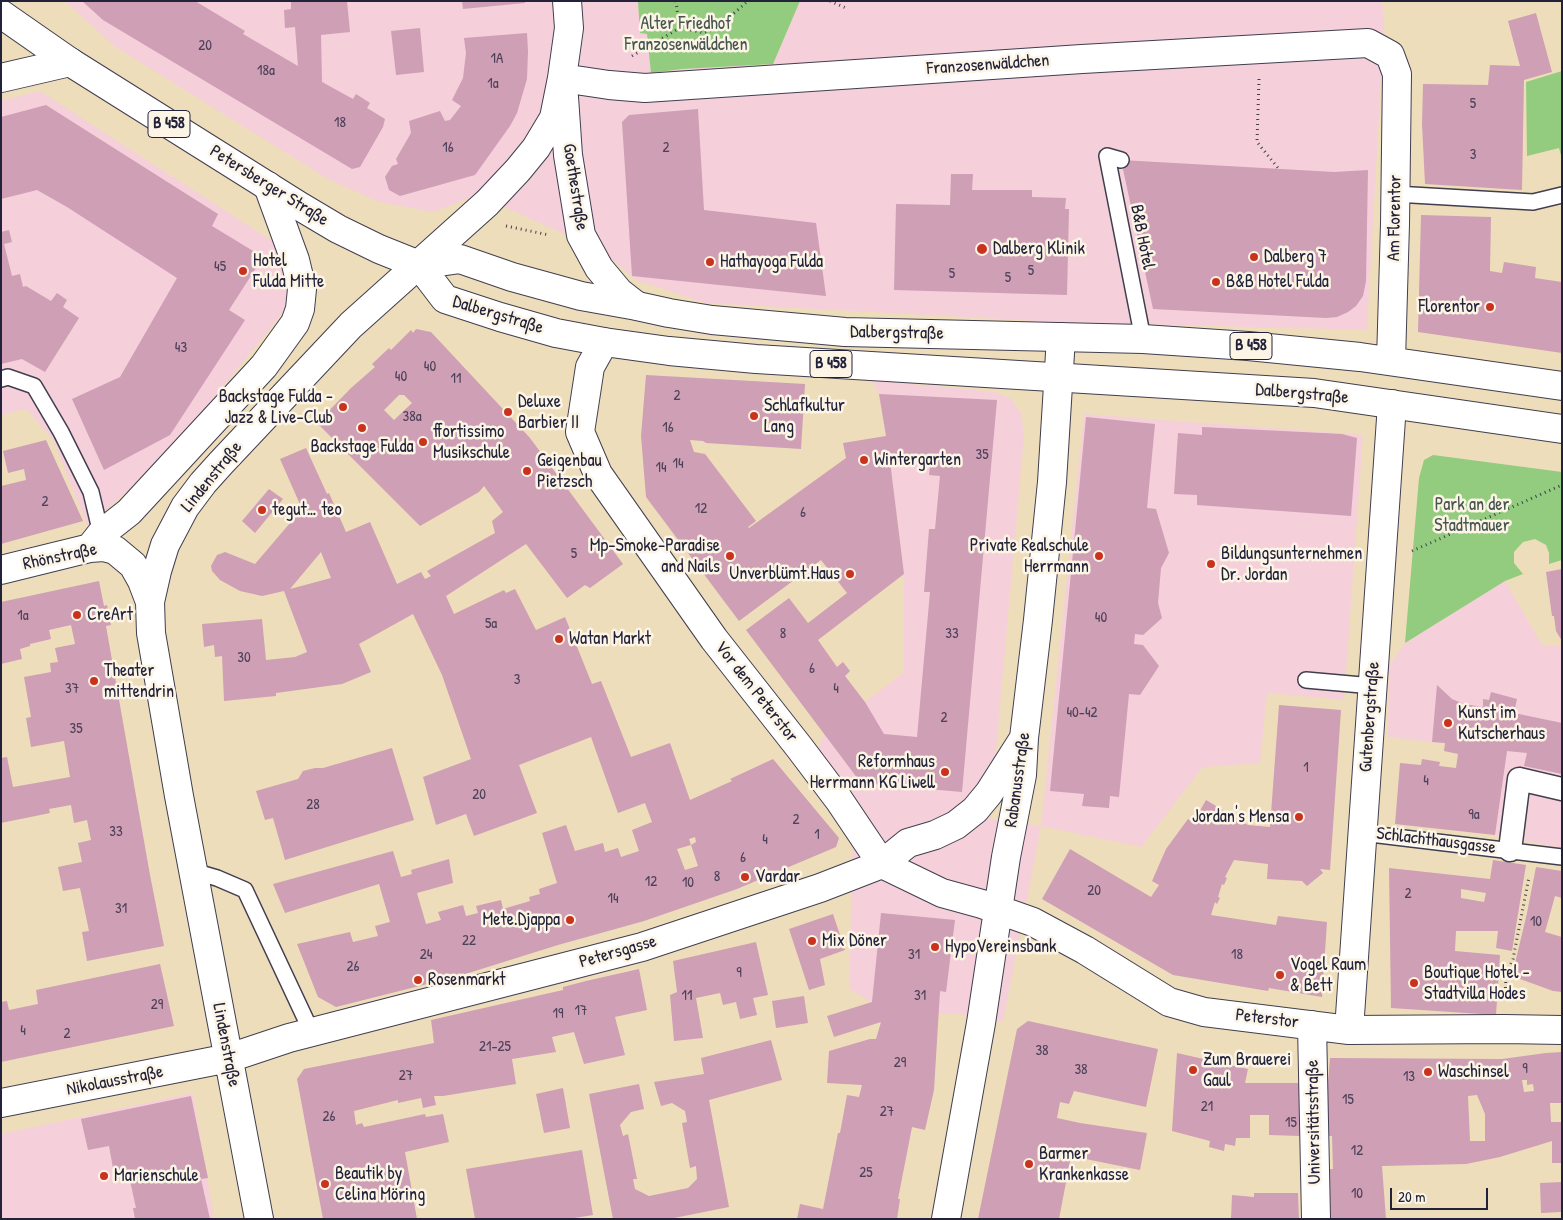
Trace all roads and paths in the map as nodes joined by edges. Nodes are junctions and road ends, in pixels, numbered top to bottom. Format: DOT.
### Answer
graph roads {
  1 [pos="567,1"];
  2 [pos="676,1"];
  3 [pos="748,1"];
  4 [pos="830,1"];
  5 [pos="846,8"];
  6 [pos="1,14"];
  7 [pos="683,26"];
  8 [pos="70,62"];
  9 [pos="1397,74"];
  10 [pos="1,78"];
  11 [pos="562,78"];
  12 [pos="619,86"];
  13 [pos="1259,106"];
  14 [pos="1121,160"];
  15 [pos="1278,168"];
  16 [pos="268,186"];
  17 [pos="1395,194"];
  18 [pos="1562,195"];
  19 [pos="494,214"];
  20 [pos="569,236"];
  21 [pos="419,265"];
  22 [pos="637,306"];
  23 [pos="1061,337"];
  24 [pos="1143,339"];
  25 [pos="604,342"];
  26 [pos="1391,362"];
  27 [pos="1059,377"];
  28 [pos="1,379"];
  29 [pos="1562,386"];
  30 [pos="1392,404"];
  31 [pos="1562,429"];
  32 [pos="1562,485"];
  33 [pos="98,543"];
  34 [pos="1380,567"];
  35 [pos="1,570"];
  36 [pos="150,602"];
  37 [pos="1306,680"];
  38 [pos="1373,686"];
  39 [pos="1024,738"];
  40 [pos="1562,789"];
  41 [pos="1362,833"];
  42 [pos="1510,850"];
  43 [pos="1533,853"];
  44 [pos="1562,857"];
  45 [pos="882,864"];
  46 [pos="193,871"];
  47 [pos="997,909"];
  48 [pos="1505,1002"];
  49 [pos="1312,1025"];
  50 [pos="1349,1030"];
  51 [pos="1562,1030"];
  52 [pos="312,1033"];
  53 [pos="229,1058"];
  54 [pos="1,1103"];
  55 [pos="259,1219"];
  56 [pos="946,1219"];
  57 [pos="1316,1219"];
  1 -- 11 [label="street, Goethestraße"];
  2 -- 7 [label="path"];
  3 -- 7 [label="path"];
  4 -- 5 [label="path"];
  6 -- 8 [label="street, Petersberger Straße / B 458"];
  7 -- 12 [label="path"];
  8 -- 10 [label="street"];
  8 -- 16 [label="street, Petersberger Straße / B 458"];
  9 -- 12 [label="street, Franzosenwäldchen"];
  9 -- 17 [label="street, Am Florentor"];
  11 -- 12 [label="street, Franzosenwäldchen"];
  11 -- 19 [label="street, Goethestraße"];
  11 -- 20 [label="street, Goethestraße"];
  13 -- 15 [label="path"];
  14 -- 24 [label="lane, B&B Hotel"];
  16 -- 21 [label="street, Petersberger Straße / B 458"];
  16 -- 33 [label="street, Lindenstraße"];
  17 -- 18 [label="lane"];
  17 -- 26 [label="street, Am Florentor"];
  19 -- 20 [label="path"];
  19 -- 21 [label="street, Goethestraße"];
  20 -- 22 [label="street, Goethestraße"];
  21 -- 22 [label="street, Dalbergstraße / B 458"];
  21 -- 25 [label="street, Dalbergstraße / B 458"];
  21 -- 36 [label="street, Lindenstraße"];
  22 -- 23 [label="street, Dalbergstraße / B 458"];
  23 -- 24 [label="street, Dalbergstraße / B 458"];
  23 -- 27 [label="street, Rabanusstraße"];
  24 -- 26 [label="street, Dalbergstraße / B 458"];
  25 -- 27 [label="street, Dalbergstraße / B 458"];
  25 -- 45 [label="street, Vor dem Peterstor"];
  26 -- 29 [label="street, Dalbergstraße / B 458"];
  27 -- 30 [label="street, Dalbergstraße / B 458"];
  27 -- 39 [label="street, Rabanusstraße"];
  28 -- 33 [label="lane"];
  30 -- 31 [label="street, Dalbergstraße / B 458"];
  30 -- 34 [label="street, Gutenbergstraße"];
  32 -- 34 [label="path"];
  33 -- 35 [label="street, Rhönstraße"];
  33 -- 36 [label="street, Rhönstraße"];
  34 -- 38 [label="street, Gutenbergstraße"];
  36 -- 46 [label="street, Lindenstraße"];
  37 -- 38 [label="lane"];
  38 -- 41 [label="street, Gutenbergstraße"];
  39 -- 45 [label="street"];
  39 -- 47 [label="street, Rabanusstraße"];
  40 -- 42 [label="street, Schlachthausgasse"];
  41 -- 42 [label="lane, Schlachthausgasse"];
  41 -- 50 [label="street, Gutenbergstraße"];
  42 -- 43 [label="lane, Schlachthausgasse"];
  43 -- 44 [label="lane, Schlachthausgasse"];
  43 -- 48 [label="path"];
  45 -- 47 [label="street"];
  45 -- 52 [label="street, Petersgasse"];
  46 -- 52 [label="lane"];
  46 -- 53 [label="street, Lindenstraße"];
  47 -- 49 [label="street, Peterstor"];
  47 -- 56 [label="street, Rabanusstraße"];
  49 -- 50 [label="street, Peterstor"];
  49 -- 57 [label="street, Universitätsstraße"];
  50 -- 51 [label="street, Peterstor"];
  52 -- 53 [label="street, Petersgasse"];
  53 -- 54 [label="street, Nikolausstraße"];
  53 -- 55 [label="street, Lindenstraße"];
}
